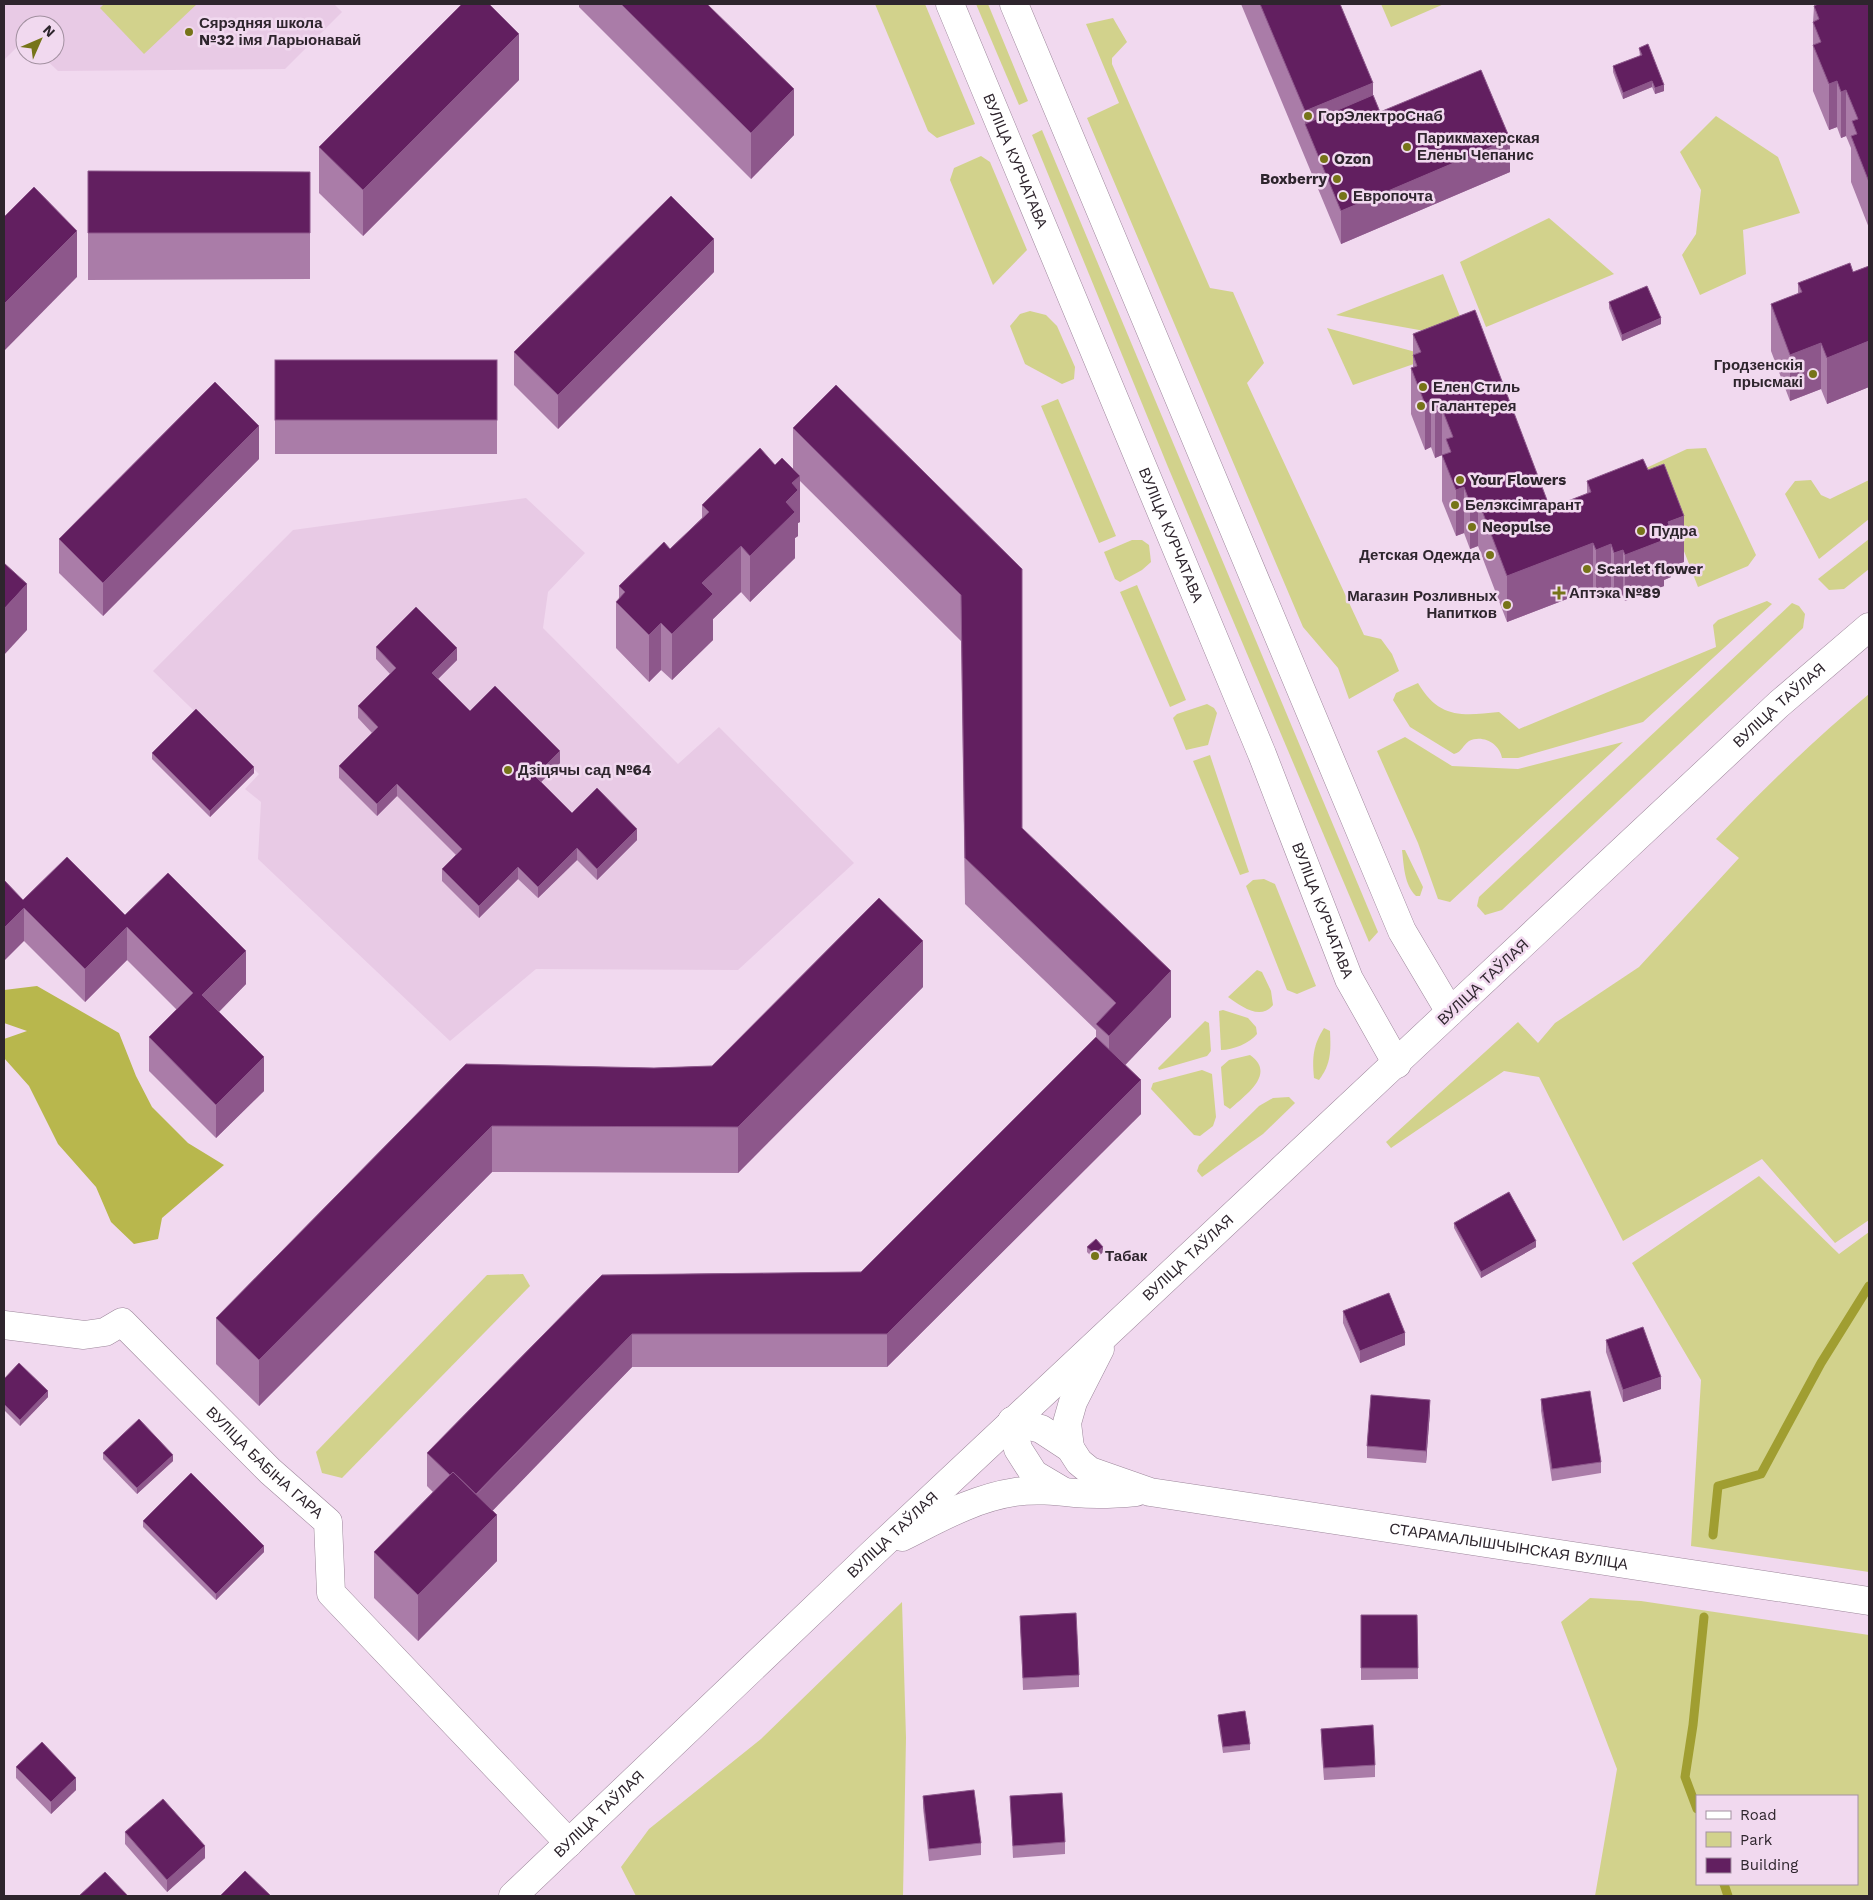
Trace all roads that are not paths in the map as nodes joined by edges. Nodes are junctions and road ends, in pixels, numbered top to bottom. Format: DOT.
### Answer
graph roads {
  1 [pos="950,4"];
  2 [pos="1014,4"];
  3 [pos="1869,628"];
  4 [pos="1450,1012"];
  5 [pos="1396,1064"];
  6 [pos="4,1325"];
  7 [pos="1107,1334"];
  8 [pos="1012,1422"];
  9 [pos="1070,1448"];
  10 [pos="1061,1490"];
  11 [pos="1150,1492"];
  12 [pos="874,1552"];
  13 [pos="1869,1601"];
  14 [pos="569,1843"];
  15 [pos="512,1896"];
  1 -- 5 [label="main road, ВУЛІЦА КУРЧАТАВА"];
  2 -- 4 [label="main road"];
  3 -- 4 [label="main road, ВУЛІЦА ТАЎЛАЯ"];
  4 -- 5 [label="main road, ВУЛІЦА ТАЎЛАЯ"];
  5 -- 7 [label="main road, ВУЛІЦА ТАЎЛАЯ"];
  6 -- 14 [label="main road, ВУЛІЦА БАБІНА ГАРА"];
  7 -- 8 [label="main road, ВУЛІЦА ТАЎЛАЯ"];
  7 -- 9 [label="main road"];
  8 -- 9 [label="main road"];
  8 -- 10 [label="main road"];
  8 -- 12 [label="main road, ВУЛІЦА ТАЎЛАЯ"];
  9 -- 11 [label="main road"];
  10 -- 11 [label="main road"];
  10 -- 12 [label="main road"];
  11 -- 13 [label="main road, СТАРАМАЛЫШЧЫНСКАЯ ВУЛІЦА"];
  12 -- 14 [label="main road, ВУЛІЦА ТАЎЛАЯ"];
  14 -- 15 [label="main road, ВУЛІЦА ТАЎЛАЯ"];
}
